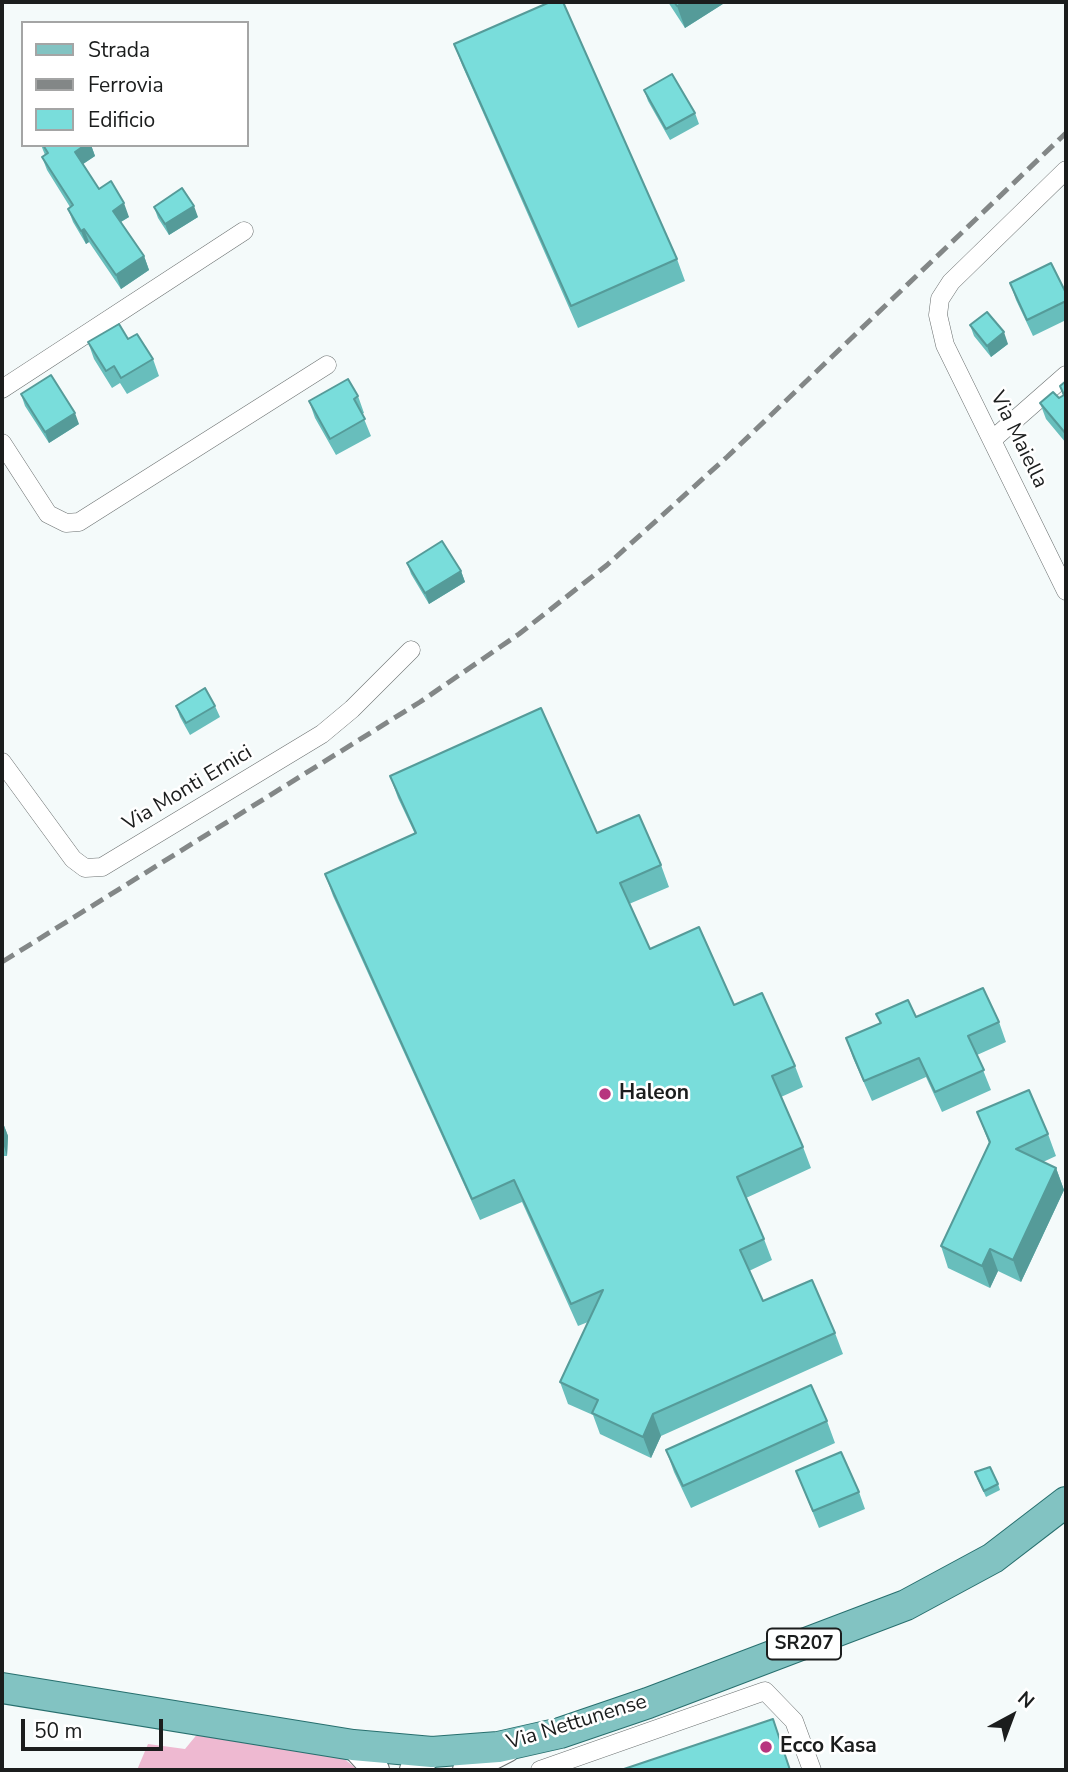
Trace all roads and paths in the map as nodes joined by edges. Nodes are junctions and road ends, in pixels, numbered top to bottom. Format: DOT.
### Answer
graph roads {
  1 [pos="1066,170"];
  2 [pos="244,230"];
  3 [pos="327,365"];
  4 [pos="1066,375"];
  5 [pos="2,389"];
  6 [pos="992,440"];
  7 [pos="2,443"];
  8 [pos="1064,578"];
  9 [pos="411,650"];
  10 [pos="2,762"];
  11 [pos="1066,1502"];
  12 [pos="2,1688"];
  13 [pos="520,1743"];
  14 [pos="353,1745"];
  15 [pos="425,1764"];
  16 [pos="376,1770"];
  17 [pos="466,1770"];
  18 [pos="540,1770"];
  19 [pos="812,1770"];
  1 -- 6 [label="street, Via Maiella"];
  2 -- 5 [label="street"];
  3 -- 7 [label="street"];
  4 -- 6 [label="street"];
  6 -- 8 [label="street, Via Maiella"];
  9 -- 10 [label="street, Via Monti Ernici"];
  11 -- 13 [label="main road, Via Nettunense / SR207"];
  12 -- 14 [label="main road, Via Nettunense / SR207"];
  13 -- 15 [label="main road, Via Nettunense / SR207"];
  13 -- 17 [label="street"];
  14 -- 15 [label="main road, Via Nettunense / SR207"];
  14 -- 16 [label="street"];
  18 -- 19 [label="street"];
}
